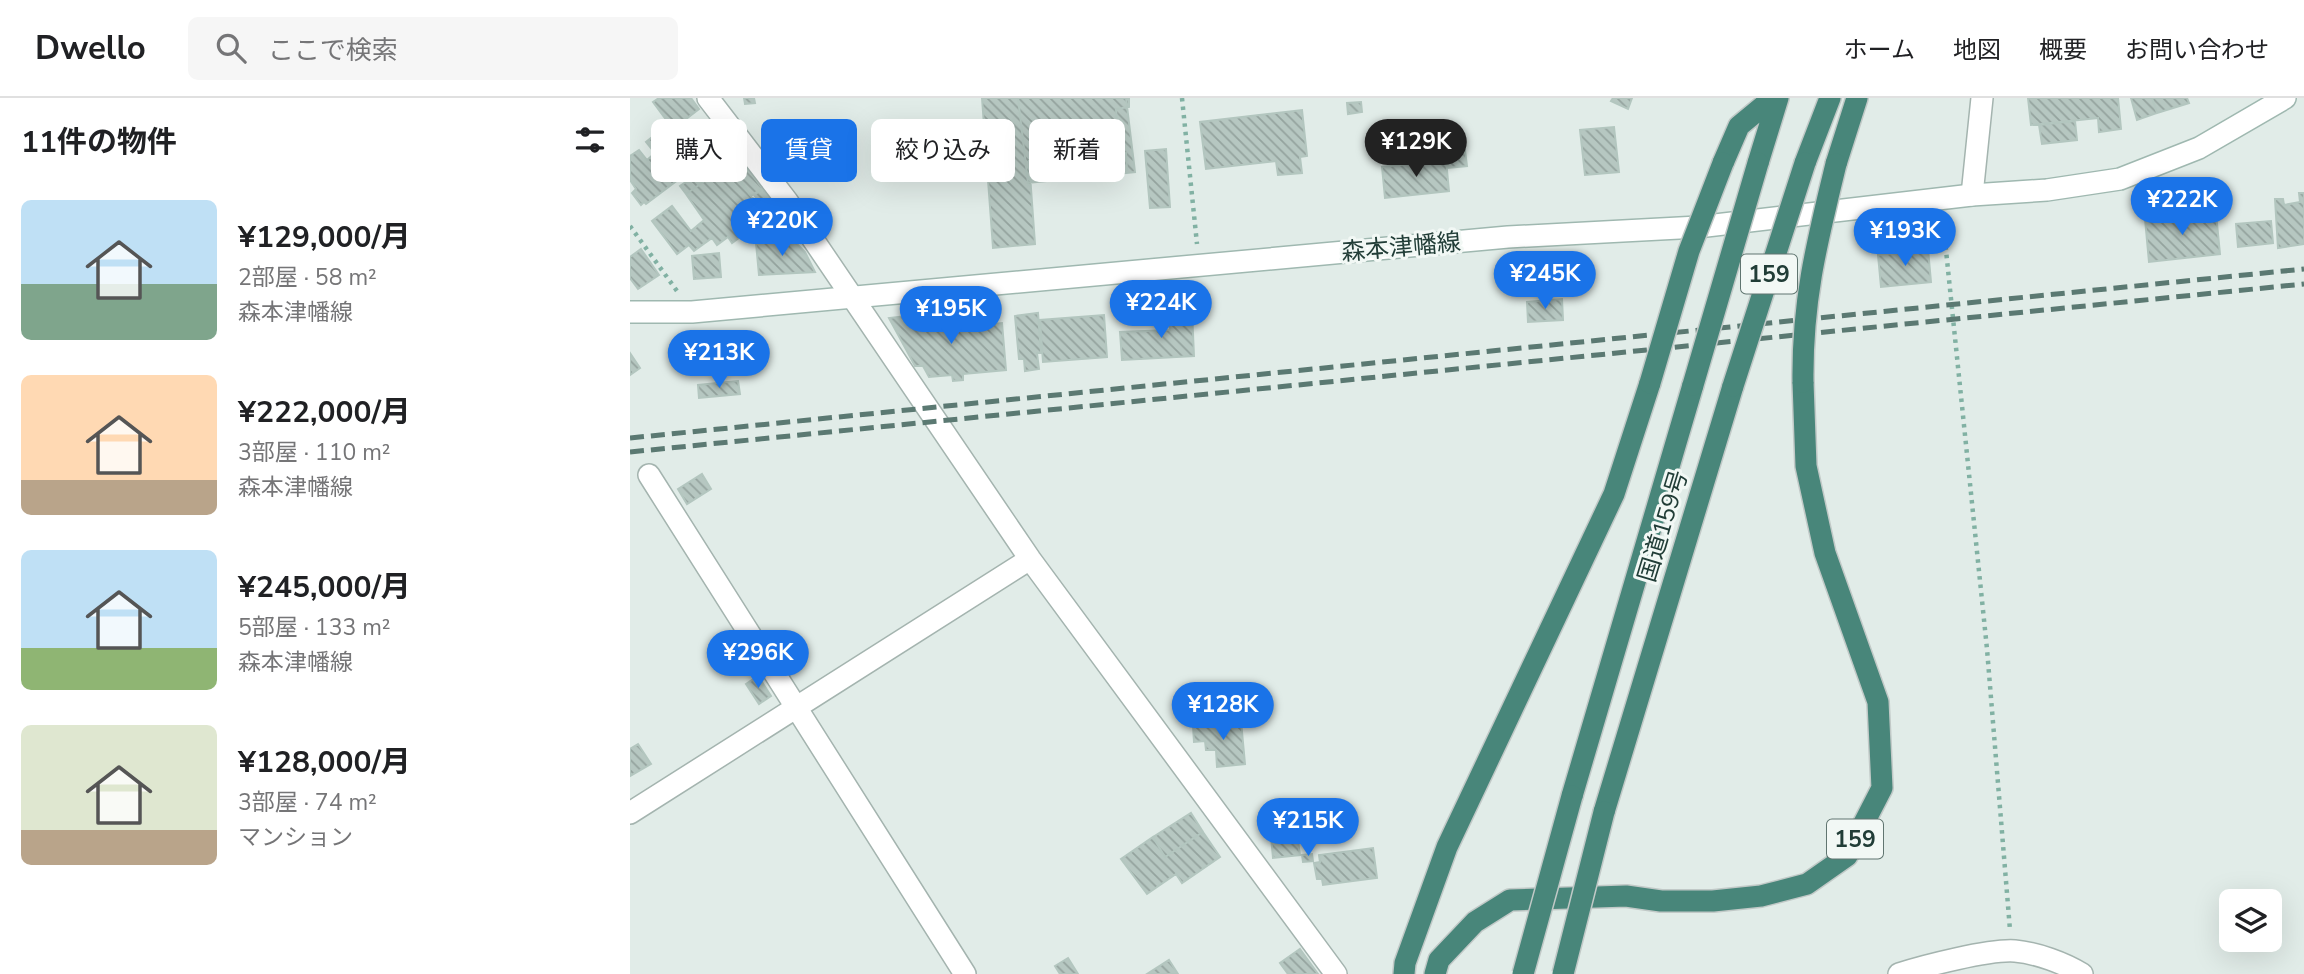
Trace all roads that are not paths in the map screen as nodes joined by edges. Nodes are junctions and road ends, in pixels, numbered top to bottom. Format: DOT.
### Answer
graph roads {
  1 [pos="708,98"];
  2 [pos="1773,98"];
  3 [pos="1778,98"];
  4 [pos="1830,98"];
  5 [pos="1857,98"];
  6 [pos="1982,98"];
  7 [pos="2285,98"];
  8 [pos="1972,195"];
  9 [pos="849,296"];
  10 [pos="630,312"];
  11 [pos="664,314"];
  12 [pos="630,326"];
  13 [pos="649,475"];
  14 [pos="1030,559"];
  15 [pos="796,708"];
  16 [pos="630,813"];
  17 [pos="965,974"];
  18 [pos="1336,974"];
  19 [pos="1404,974"];
  20 [pos="1435,974"];
  21 [pos="1522,974"];
  22 [pos="1563,974"];
  23 [pos="1899,974"];
  24 [pos="2082,974"];
  1 -- 9 [label="street"];
  2 -- 19 [label="highway, bridge"];
  3 -- 21 [label="highway, 国道159号 / 159, bridge"];
  4 -- 22 [label="highway, 国道159号 / 159, bridge"];
  5 -- 20 [label="highway, 159, bridge"];
  6 -- 8 [label="street"];
  7 -- 8 [label="street, 森本津幡線"];
  8 -- 9 [label="street, 森本津幡線"];
  9 -- 11 [label="street, 森本津幡線"];
  9 -- 14 [label="street"];
  10 -- 11 [label="street, 森本津幡線"];
  11 -- 12 [label="street, 森本津幡線"];
  13 -- 15 [label="street"];
  14 -- 15 [label="street"];
  14 -- 18 [label="street"];
  15 -- 16 [label="street"];
  15 -- 17 [label="street"];
  23 -- 24 [label="street"];
}
